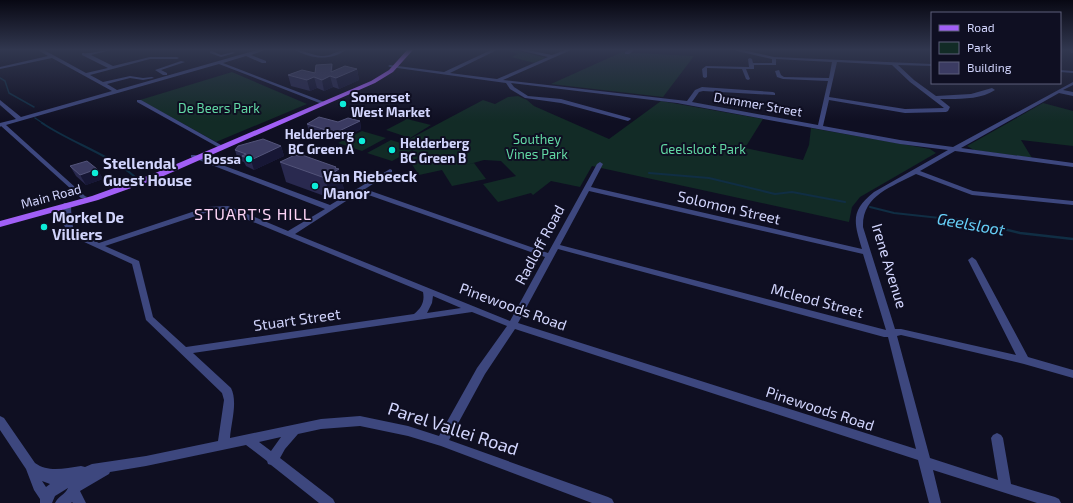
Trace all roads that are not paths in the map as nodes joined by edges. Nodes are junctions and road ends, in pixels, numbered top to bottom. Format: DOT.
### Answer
graph roads {
  1 [pos="83,73"];
  2 [pos="92,73"];
  3 [pos="183,73"];
  4 [pos="247,73"];
  5 [pos="381,73"];
  6 [pos="449,73"];
  7 [pos="513,73"];
  8 [pos="705,73"];
  9 [pos="746,73"];
  10 [pos="777,73"];
  11 [pos="832,73"];
  12 [pos="904,73"];
  13 [pos="165,74"];
  14 [pos="86,75"];
  15 [pos="706,77"];
  16 [pos="748,79"];
  17 [pos="497,80"];
  18 [pos="830,80"];
  19 [pos="508,82"];
  20 [pos="1073,83"];
  21 [pos="103,84"];
  22 [pos="992,90"];
  23 [pos="1059,91"];
  24 [pos="117,92"];
  25 [pos="773,94"];
  26 [pos="1073,94"];
  27 [pos="826,98"];
  28 [pos="935,98"];
  29 [pos="139,101"];
  30 [pos="0,102"];
  31 [pos="322,103"];
  32 [pos="689,103"];
  33 [pos="20,119"];
  34 [pos="628,119"];
  35 [pos="1,124"];
  36 [pos="820,127"];
  37 [pos="218,145"];
  38 [pos="954,149"];
  39 [pos="196,157"];
  40 [pos="600,164"];
  41 [pos="1073,165"];
  42 [pos="390,171"];
  43 [pos="915,171"];
  44 [pos="586,188"];
  45 [pos="360,190"];
  46 [pos="83,197"];
  47 [pos="1073,203"];
  48 [pos="67,205"];
  49 [pos="330,208"];
  50 [pos="0,219"];
  51 [pos="0,224"];
  52 [pos="289,234"];
  53 [pos="99,245"];
  54 [pos="555,246"];
  55 [pos="866,252"];
  56 [pos="550,256"];
  57 [pos="972,260"];
  58 [pos="427,290"];
  59 [pos="474,309"];
  60 [pos="415,318"];
  61 [pos="513,324"];
  62 [pos="892,333"];
  63 [pos="183,351"];
  64 [pos="1024,360"];
  65 [pos="1073,374"];
  66 [pos="0,421"];
  67 [pos="295,429"];
  68 [pos="997,438"];
  69 [pos="247,439"];
  70 [pos="442,442"];
  71 [pos="222,445"];
  72 [pos="925,459"];
  73 [pos="272,460"];
  74 [pos="117,466"];
  75 [pos="92,469"];
  76 [pos="36,470"];
  77 [pos="69,487"];
  78 [pos="1006,488"];
  79 [pos="46,501"];
  80 [pos="61,503"];
  81 [pos="80,503"];
  82 [pos="329,503"];
  83 [pos="608,503"];
  84 [pos="935,503"];
  85 [pos="1055,503"];
  1 -- 14 [label="street"];
  2 -- 14 [label="street"];
  3 -- 24 [label="street"];
  4 -- 31 [label="street"];
  5 -- 31 [label="main road, Main Road"];
  6 -- 17 [label="street, Dummer Street"];
  7 -- 17 [label="street"];
  8 -- 15 [label="street"];
  9 -- 16 [label="street"];
  10 -- 18 [label="street"];
  11 -- 18 [label="street"];
  12 -- 28 [label="street"];
  13 -- 21 [label="street"];
  14 -- 21 [label="street"];
  17 -- 19 [label="street, Dummer Street"];
  18 -- 27 [label="street"];
  19 -- 32 [label="street, Dummer Street"];
  19 -- 34 [label="street"];
  20 -- 23 [label="street, Irene Avenue"];
  21 -- 24 [label="street"];
  22 -- 28 [label="street"];
  23 -- 26 [label="street"];
  23 -- 38 [label="street, Irene Avenue"];
  24 -- 33 [label="street"];
  25 -- 32 [label="street"];
  27 -- 28 [label="street"];
  27 -- 36 [label="street"];
  29 -- 37 [label="street"];
  30 -- 33 [label="street"];
  31 -- 37 [label="main road, Main Road"];
  31 -- 39 [label="main road, Main Road"];
  32 -- 36 [label="street, Dummer Street"];
  33 -- 35 [label="street"];
  35 -- 46 [label="street"];
  36 -- 38 [label="street, Dummer Street"];
  37 -- 39 [label="main road, Main Road"];
  38 -- 41 [label="street, Dummer Street"];
  38 -- 43 [label="street, Irene Avenue"];
  39 -- 46 [label="main road, Main Road"];
  39 -- 48 [label="main road, Main Road"];
  39 -- 49 [label="street"];
  40 -- 44 [label="street, Radloff Road"];
  42 -- 45 [label="street"];
  43 -- 47 [label="street"];
  43 -- 55 [label="street, Irene Avenue"];
  44 -- 54 [label="street, Radloff Road"];
  44 -- 55 [label="street, Solomon Street"];
  45 -- 49 [label="street"];
  45 -- 56 [label="street"];
  46 -- 50 [label="main road, Main Road"];
  48 -- 51 [label="main road, Main Road"];
  48 -- 53 [label="street"];
  49 -- 52 [label="street"];
  52 -- 53 [label="street, Pinewoods Road"];
  52 -- 58 [label="street, Pinewoods Road"];
  53 -- 63 [label="street"];
  54 -- 56 [label="street, Radloff Road"];
  54 -- 62 [label="street, Mcleod Street"];
  55 -- 62 [label="street, Irene Avenue"];
  56 -- 61 [label="street, Radloff Road"];
  57 -- 64 [label="street"];
  58 -- 59 [label="street, Pinewoods Road"];
  58 -- 60 [label="street"];
  59 -- 60 [label="street, Stuart Street"];
  59 -- 61 [label="street, Pinewoods Road"];
  60 -- 63 [label="street, Stuart Street"];
  61 -- 70 [label="street, Radloff Road"];
  61 -- 72 [label="street, Pinewoods Road"];
  62 -- 64 [label="street, Mcleod Street"];
  62 -- 72 [label="street, Irene Avenue"];
  63 -- 71 [label="street"];
  64 -- 65 [label="street, Mcleod Street"];
  66 -- 76 [label="street"];
  67 -- 69 [label="street, Parel Vallei Road"];
  67 -- 70 [label="street, Parel Vallei Road"];
  67 -- 73 [label="street"];
  68 -- 78 [label="street"];
  69 -- 71 [label="street, Parel Vallei Road"];
  69 -- 73 [label="street"];
  70 -- 83 [label="street, Parel Vallei Road"];
  71 -- 74 [label="street, Parel Vallei Road"];
  72 -- 78 [label="street, Pinewoods Road"];
  72 -- 84 [label="street, Irene Avenue"];
  73 -- 82 [label="street"];
  74 -- 75 [label="street, Parel Vallei Road"];
  74 -- 77 [label="street, Parel Vallei Road"];
  75 -- 76 [label="street"];
  75 -- 77 [label="street, Parel Vallei Road"];
  76 -- 77 [label="street"];
  76 -- 79 [label="street"];
  77 -- 79 [label="street"];
  77 -- 80 [label="street"];
  77 -- 81 [label="street"];
  78 -- 85 [label="street, Pinewoods Road"];
}
